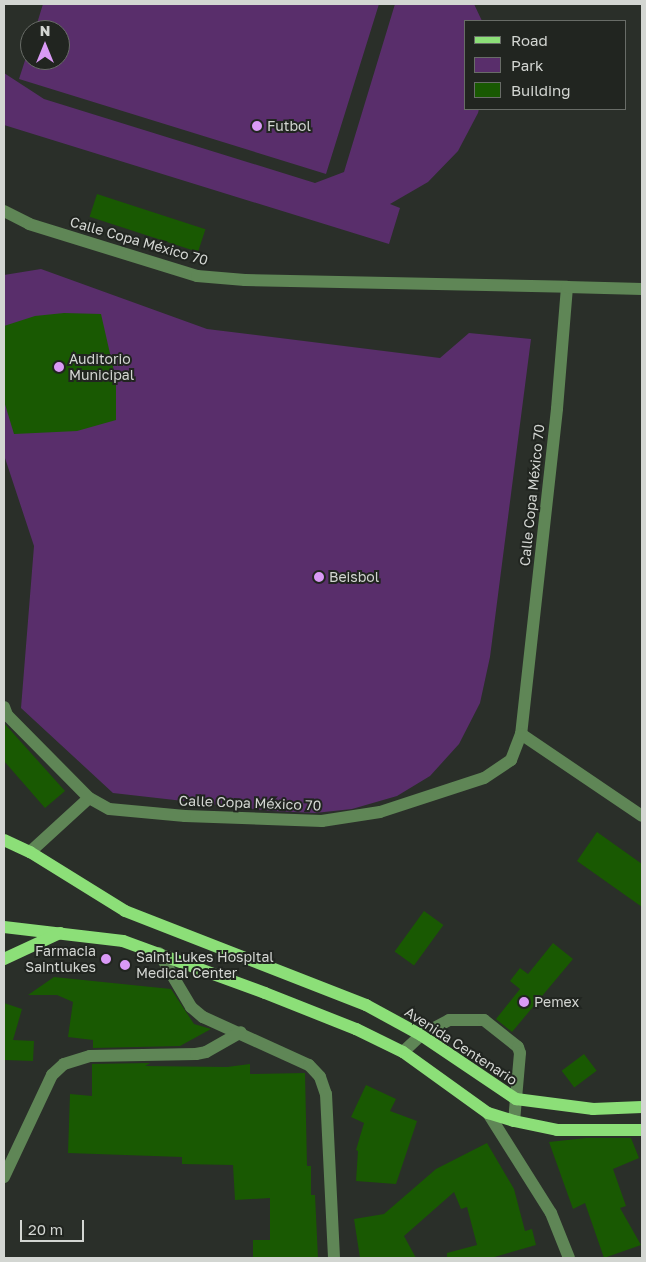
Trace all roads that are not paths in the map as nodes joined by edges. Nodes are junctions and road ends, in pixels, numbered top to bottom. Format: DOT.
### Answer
graph roads {
  1 [pos="4,211"];
  2 [pos="567,288"];
  3 [pos="642,289"];
  4 [pos="4,707"];
  5 [pos="521,734"];
  6 [pos="89,798"];
  7 [pos="642,816"];
  8 [pos="4,840"];
  9 [pos="30,852"];
  10 [pos="4,927"];
  11 [pos="60,933"];
  12 [pos="159,953"];
  13 [pos="4,960"];
  14 [pos="241,1032"];
  15 [pos="421,1035"];
  16 [pos="403,1052"];
  17 [pos="516,1099"];
  18 [pos="642,1107"];
  19 [pos="488,1113"];
  20 [pos="514,1122"];
  21 [pos="642,1130"];
  22 [pos="4,1176"];
  23 [pos="334,1258"];
  24 [pos="569,1258"];
  1 -- 2 [label="street, Calle Copa México 70"];
  2 -- 3 [label="street"];
  2 -- 5 [label="street, Calle Copa México 70"];
  4 -- 6 [label="street, Calle Copa México 70"];
  5 -- 6 [label="street, Calle Copa México 70"];
  5 -- 7 [label="street"];
  6 -- 9 [label="street"];
  8 -- 9 [label="main road, Avenida Centenario"];
  9 -- 15 [label="main road, Avenida Centenario"];
  10 -- 11 [label="main road"];
  11 -- 12 [label="main road"];
  11 -- 13 [label="main road"];
  12 -- 14 [label="street"];
  12 -- 16 [label="main road"];
  14 -- 22 [label="street"];
  14 -- 23 [label="street"];
  15 -- 16 [label="street"];
  15 -- 17 [label="main road, Avenida Centenario"];
  15 -- 17 [label="street"];
  16 -- 19 [label="main road"];
  17 -- 18 [label="main road, Avenida Centenario"];
  17 -- 20 [label="street"];
  19 -- 20 [label="main road"];
  19 -- 24 [label="street"];
  20 -- 21 [label="main road"];
}
